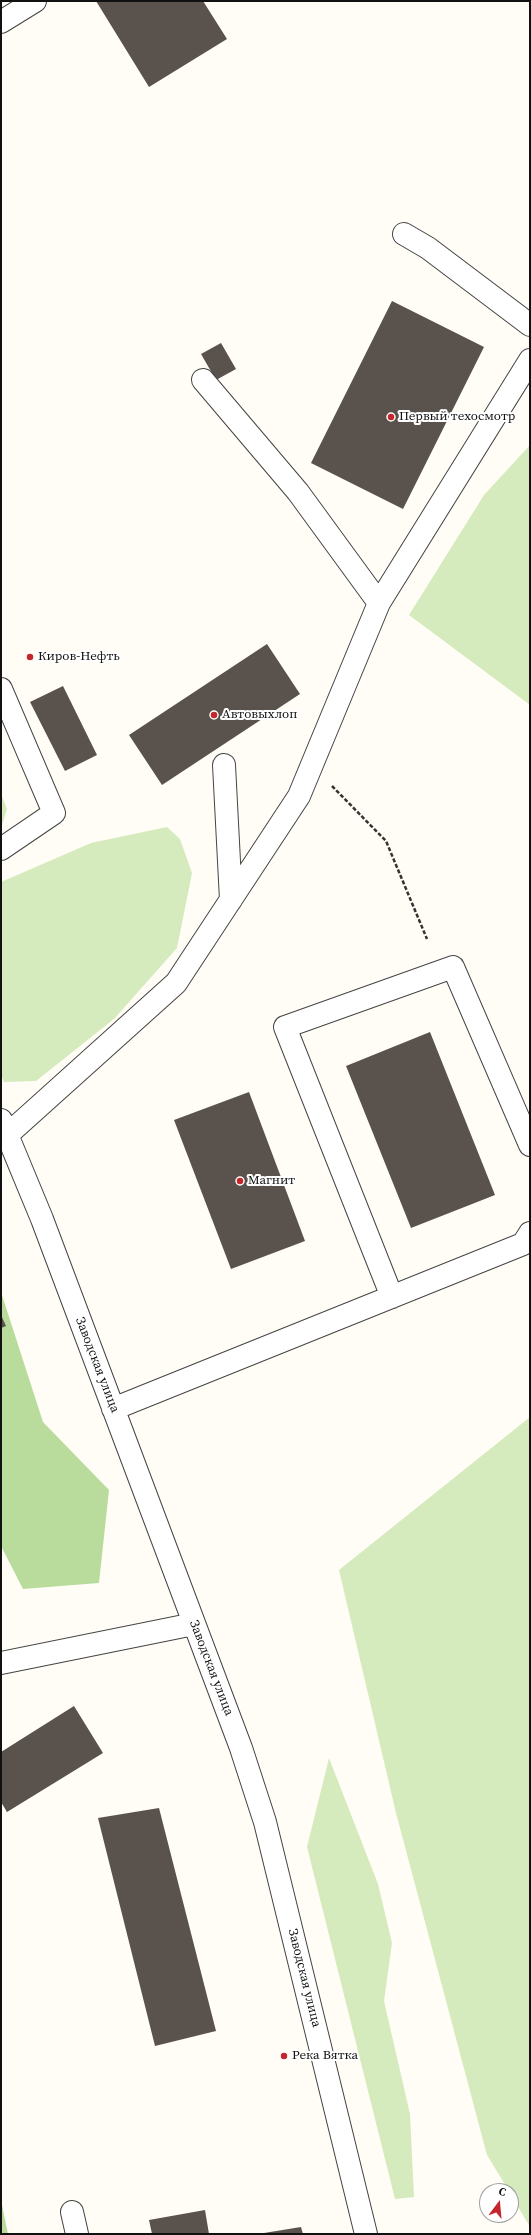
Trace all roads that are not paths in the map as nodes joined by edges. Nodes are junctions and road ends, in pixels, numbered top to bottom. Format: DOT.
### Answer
graph roads {
  1 [pos="35,1"];
  2 [pos="1,22"];
  3 [pos="404,234"];
  4 [pos="530,326"];
  5 [pos="530,360"];
  6 [pos="202,380"];
  7 [pos="379,603"];
  8 [pos="1,689"];
  9 [pos="224,765"];
  10 [pos="1,849"];
  11 [pos="231,900"];
  12 [pos="4,1127"];
  13 [pos="530,1145"];
  14 [pos="530,1233"];
  15 [pos="392,1297"];
  16 [pos="114,1409"];
  17 [pos="194,1624"];
  18 [pos="1,1663"];
  19 [pos="72,2212"];
  20 [pos="77,2234"];
  21 [pos="366,2234"];
  1 -- 2 [label="street"];
  3 -- 4 [label="street"];
  5 -- 7 [label="street"];
  6 -- 7 [label="street"];
  7 -- 11 [label="street"];
  8 -- 10 [label="street"];
  9 -- 11 [label="street"];
  11 -- 12 [label="street"];
  12 -- 16 [label="street, Заводская улица"];
  13 -- 15 [label="street"];
  14 -- 15 [label="street"];
  15 -- 16 [label="street"];
  16 -- 17 [label="street, Заводская улица"];
  17 -- 18 [label="street"];
  17 -- 21 [label="street, Заводская улица"];
  19 -- 20 [label="street"];
}
